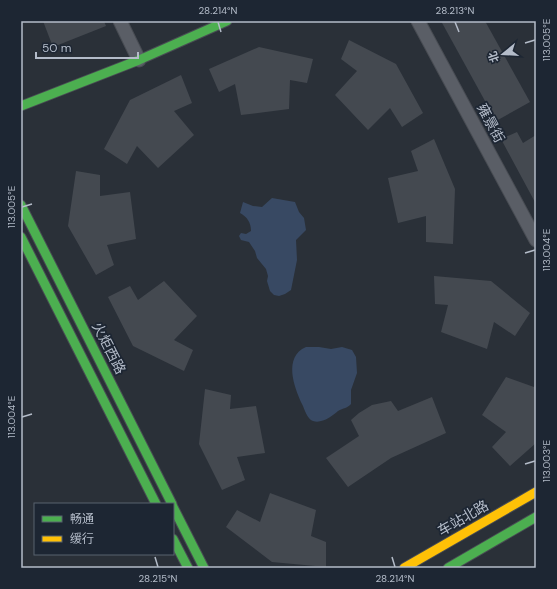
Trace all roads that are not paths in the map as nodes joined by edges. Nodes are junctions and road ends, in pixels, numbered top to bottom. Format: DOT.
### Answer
graph roads {
  1 [pos="120,21"];
  2 [pos="227,21"];
  3 [pos="418,21"];
  4 [pos="139,60"];
  5 [pos="21,106"];
  6 [pos="21,205"];
  7 [pos="21,237"];
  8 [pos="536,240"];
  9 [pos="536,492"];
  10 [pos="155,503"];
  11 [pos="171,503"];
  12 [pos="174,509"];
  13 [pos="536,517"];
  14 [pos="174,541"];
  15 [pos="188,568"];
  16 [pos="204,568"];
  17 [pos="404,568"];
  18 [pos="448,568"];
  1 -- 4 [label="street"];
  2 -- 4 [label="street"];
  3 -- 8 [label="street, 雍景街"];
  4 -- 5 [label="street"];
  6 -- 11 [label="street, 火炬西路"];
  7 -- 10 [label="street, 火炬西路"];
  9 -- 17 [label="street, 车站北路"];
  12 -- 16 [label="street, 火炬西路"];
  13 -- 18 [label="street"];
  14 -- 15 [label="street"];
}
